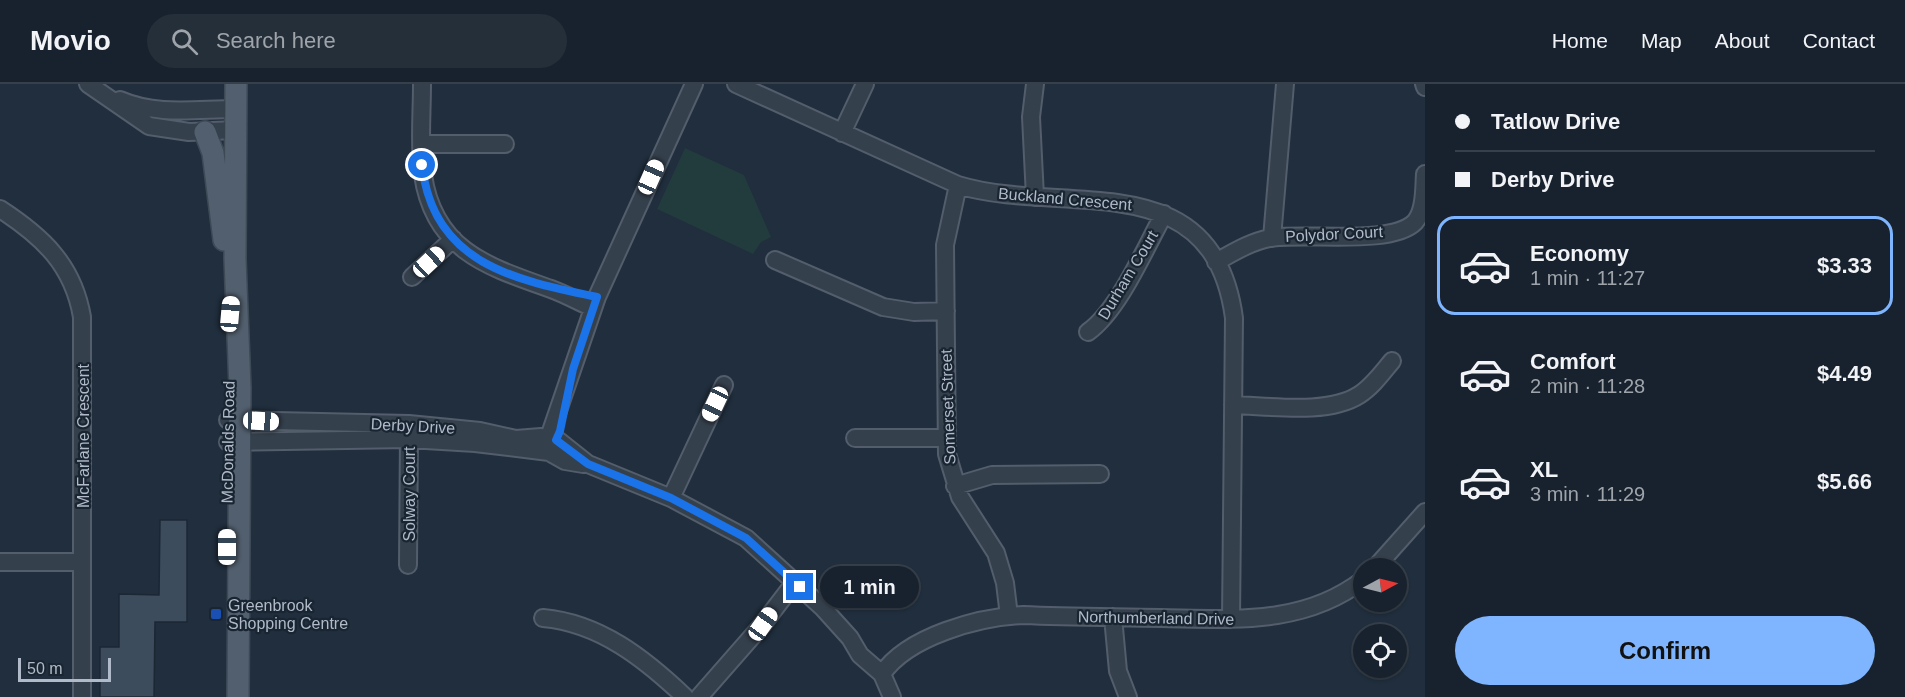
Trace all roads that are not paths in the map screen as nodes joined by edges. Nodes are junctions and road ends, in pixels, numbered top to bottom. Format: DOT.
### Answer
graph roads {
  1 [pos="236,84"];
  2 [pos="422,84"];
  3 [pos="694,84"];
  4 [pos="736,84"];
  5 [pos="865,84"];
  6 [pos="1035,84"];
  7 [pos="1285,84"];
  8 [pos="95,89"];
  9 [pos="236,109"];
  10 [pos="236,130"];
  11 [pos="205,132"];
  12 [pos="842,134"];
  13 [pos="422,144"];
  14 [pos="505,144"];
  15 [pos="1425,174"];
  16 [pos="958,185"];
  17 [pos="1035,197"];
  18 [pos="0,209"];
  19 [pos="1164,214"];
  20 [pos="1272,238"];
  21 [pos="453,239"];
  22 [pos="235,260"];
  23 [pos="775,260"];
  24 [pos="1216,262"];
  25 [pos="412,277"];
  26 [pos="232,297"];
  27 [pos="595,303"];
  28 [pos="946,311"];
  29 [pos="1088,332"];
  30 [pos="1392,361"];
  31 [pos="724,386"];
  32 [pos="1233,405"];
  33 [pos="234,420"];
  34 [pos="409,432"];
  35 [pos="855,438"];
  36 [pos="946,438"];
  37 [pos="234,442"];
  38 [pos="551,443"];
  39 [pos="1100,474"];
  40 [pos="955,486"];
  41 [pos="671,498"];
  42 [pos="1425,512"];
  43 [pos="1384,558"];
  44 [pos="0,562"];
  45 [pos="82,562"];
  46 [pos="408,565"];
  47 [pos="798,584"];
  48 [pos="1353,586"];
  49 [pos="1009,616"];
  50 [pos="1113,617"];
  51 [pos="543,618"];
  52 [pos="1231,619"];
  53 [pos="887,670"];
  54 [pos="82,697"];
  55 [pos="226,697"];
  56 [pos="238,697"];
  57 [pos="685,697"];
  58 [pos="699,697"];
  59 [pos="892,697"];
  60 [pos="901,697"];
  61 [pos="1128,697"];
  1 -- 9 [label="main road, McDonalds Road"];
  2 -- 13 [label="street"];
  3 -- 27 [label="street"];
  4 -- 12 [label="street, Buckland Crescent"];
  5 -- 12 [label="street"];
  6 -- 17 [label="street"];
  7 -- 20 [label="street"];
  8 -- 9 [label="street"];
  8 -- 11 [label="street"];
  9 -- 10 [label="main road, McDonalds Road"];
  10 -- 11 [label="street"];
  10 -- 22 [label="main road, McDonalds Road"];
  11 -- 26 [label="main road"];
  12 -- 16 [label="street, Buckland Crescent"];
  13 -- 14 [label="street"];
  13 -- 21 [label="street"];
  15 -- 20 [label="street, Polydor Court"];
  16 -- 17 [label="street, Buckland Crescent"];
  16 -- 28 [label="street, Somerset Street"];
  17 -- 19 [label="street, Buckland Crescent"];
  18 -- 45 [label="street, McFarlane Crescent"];
  19 -- 24 [label="street, Buckland Crescent"];
  19 -- 29 [label="street, Durham Court"];
  20 -- 24 [label="street, Polydor Court"];
  21 -- 25 [label="street"];
  21 -- 27 [label="street"];
  22 -- 26 [label="main road, McDonalds Road"];
  22 -- 33 [label="main road, McDonalds Road"];
  23 -- 28 [label="street"];
  24 -- 32 [label="street, Buckland Crescent"];
  26 -- 33 [label="main road, McDonalds Road"];
  27 -- 38 [label="street"];
  28 -- 36 [label="street, Somerset Street"];
  30 -- 32 [label="street"];
  31 -- 41 [label="street"];
  32 -- 52 [label="street, Buckland Crescent"];
  33 -- 34 [label="street, Derby Drive"];
  33 -- 37 [label="main road, McDonalds Road"];
  34 -- 37 [label="street, Derby Drive"];
  34 -- 38 [label="street, Derby Drive"];
  34 -- 46 [label="street, Solway Court"];
  35 -- 36 [label="street"];
  36 -- 40 [label="street, Somerset Street"];
  37 -- 55 [label="main road, McDonalds Road"];
  37 -- 56 [label="main road, McDonalds Road"];
  38 -- 41 [label="street, Derby Drive"];
  39 -- 40 [label="street"];
  40 -- 49 [label="street, Somerset Street"];
  41 -- 47 [label="street, Derby Drive"];
  42 -- 43 [label="street"];
  44 -- 45 [label="street"];
  45 -- 54 [label="street, McFarlane Crescent"];
  47 -- 53 [label="street, Derby Drive"];
  47 -- 58 [label="street"];
  48 -- 52 [label="street, Northumberland Drive"];
  49 -- 50 [label="street, Northumberland Drive"];
  49 -- 53 [label="street, Northumberland Drive"];
  50 -- 52 [label="street, Northumberland Drive"];
  50 -- 61 [label="street"];
  51 -- 57 [label="street"];
  53 -- 59 [label="street, Derby Drive"];
  53 -- 60 [label="street, Derby Drive"];
}
